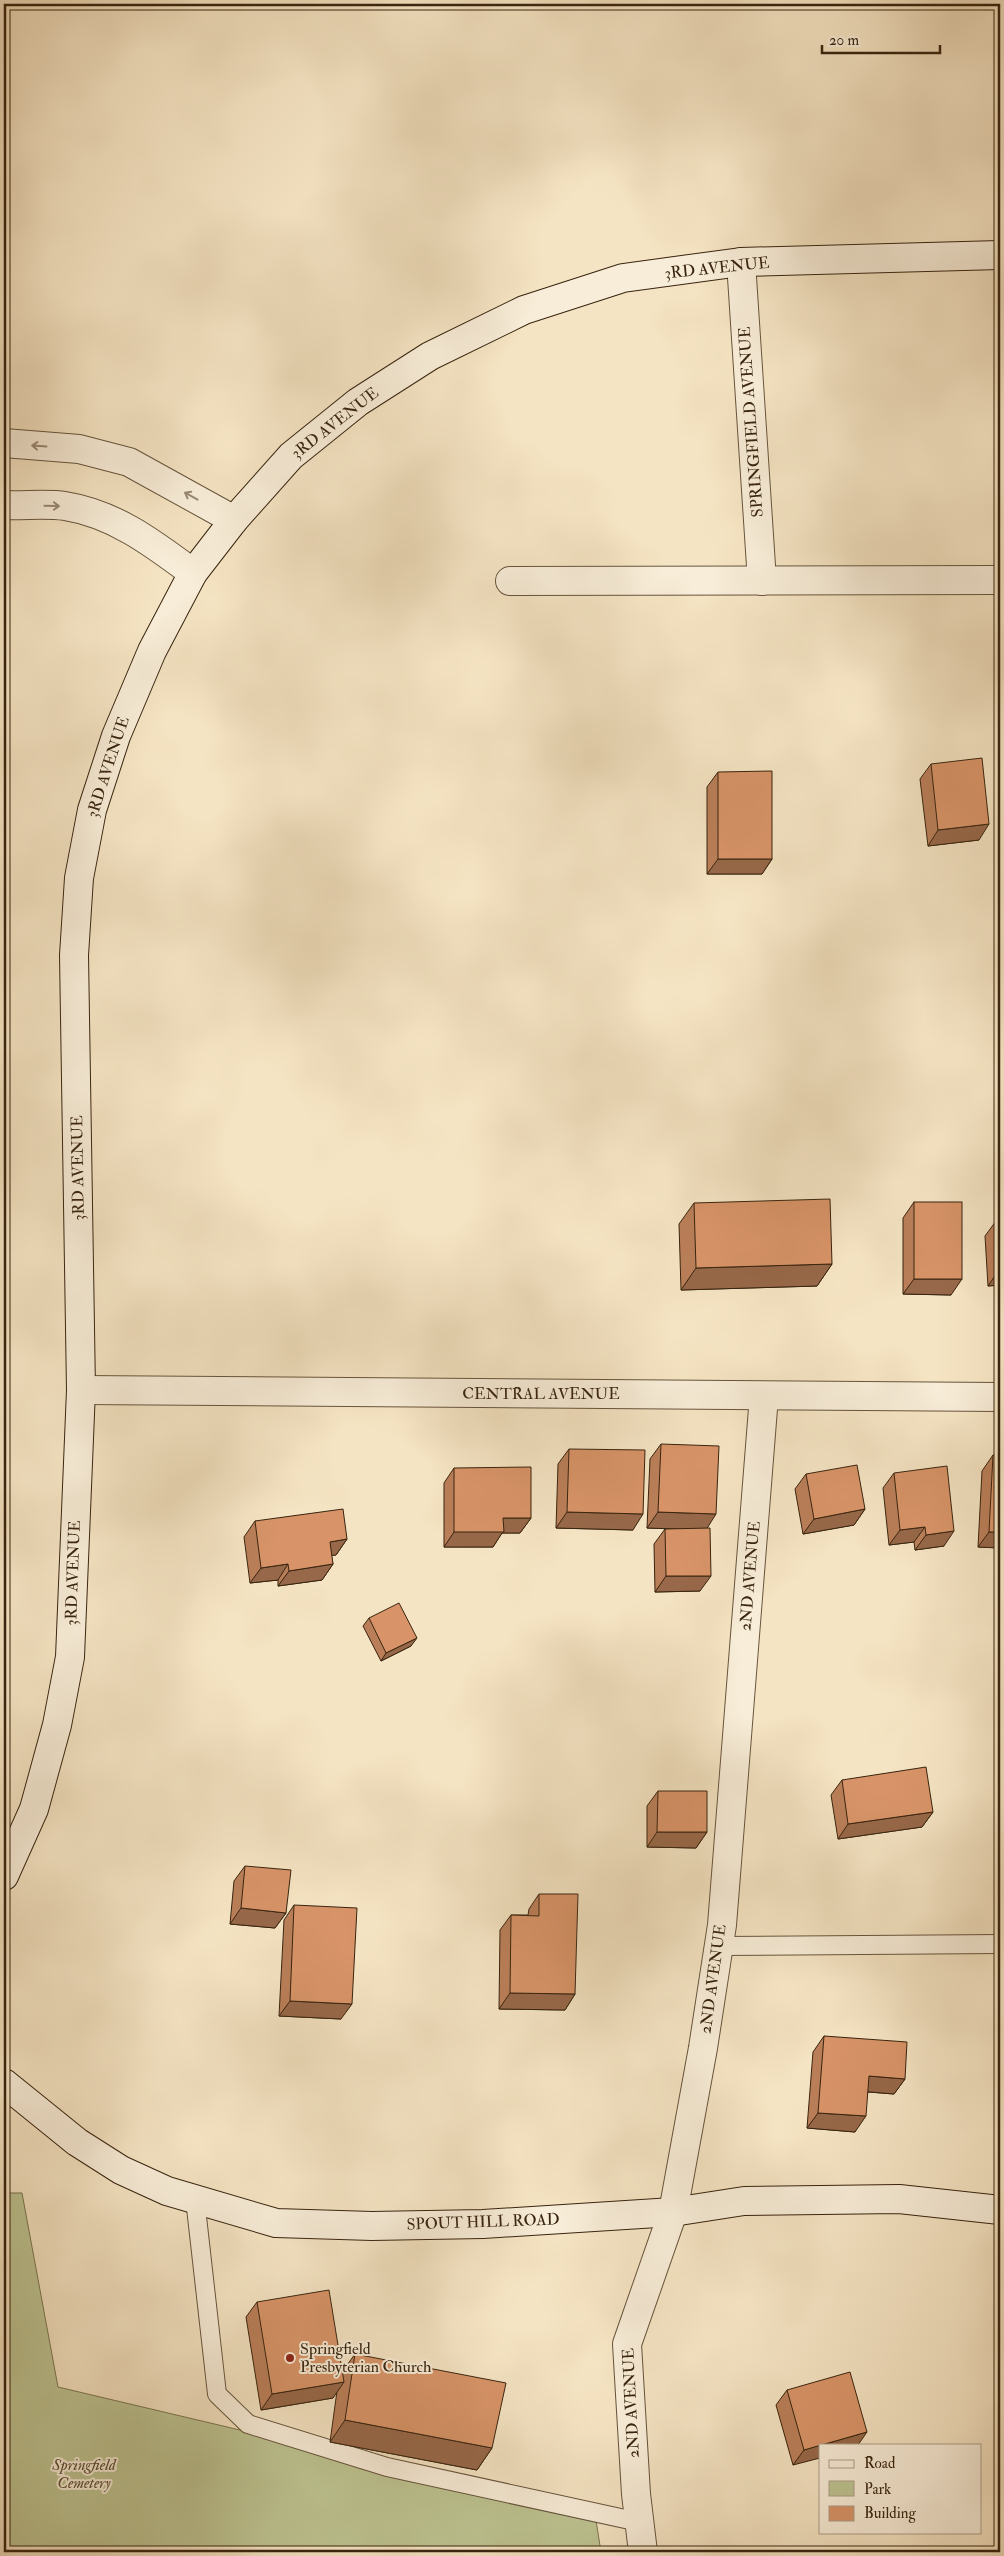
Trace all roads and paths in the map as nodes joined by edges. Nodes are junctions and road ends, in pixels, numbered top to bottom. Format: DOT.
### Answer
graph roads {
  1 [pos="1000,255"];
  2 [pos="742,262"];
  3 [pos="4,443"];
  4 [pos="4,505"];
  5 [pos="234,520"];
  6 [pos="193,573"];
  7 [pos="1000,580"];
  8 [pos="510,581"];
  9 [pos="762,581"];
  10 [pos="81,1390"];
  11 [pos="764,1396"];
  12 [pos="1000,1397"];
  13 [pos="4,1876"];
  14 [pos="1000,1944"];
  15 [pos="718,1946"];
  16 [pos="4,2083"];
  17 [pos="195,2199"];
  18 [pos="1000,2210"];
  19 [pos="673,2212"];
  20 [pos="636,2494"];
  21 [pos="610,2515"];
  22 [pos="639,2522"];
  23 [pos="643,2552"];
  1 -- 2 [label="street, 3RD AVENUE"];
  2 -- 5 [label="street, 3RD AVENUE"];
  2 -- 9 [label="street, SPRINGFIELD AVENUE"];
  5 -- 3 [label="street, one-way"];
  4 -- 6 [label="street, one-way"];
  5 -- 6 [label="street, 3RD AVENUE"];
  6 -- 10 [label="street, 3RD AVENUE"];
  7 -- 9 [label="street"];
  8 -- 9 [label="street"];
  10 -- 11 [label="street, CENTRAL AVENUE"];
  10 -- 13 [label="street, 3RD AVENUE"];
  11 -- 12 [label="street, CENTRAL AVENUE"];
  11 -- 15 [label="street, 2ND AVENUE"];
  14 -- 15 [label="lane"];
  15 -- 19 [label="street, 2ND AVENUE"];
  16 -- 17 [label="street, SPOUT HILL ROAD"];
  17 -- 19 [label="street, SPOUT HILL ROAD"];
  17 -- 21 [label="lane"];
  18 -- 19 [label="street, SPOUT HILL ROAD"];
  19 -- 20 [label="street, 2ND AVENUE"];
  20 -- 21 [label="lane"];
  20 -- 22 [label="street, 2ND AVENUE"];
  21 -- 22 [label="lane"];
  22 -- 23 [label="street, 2ND AVENUE"];
}
